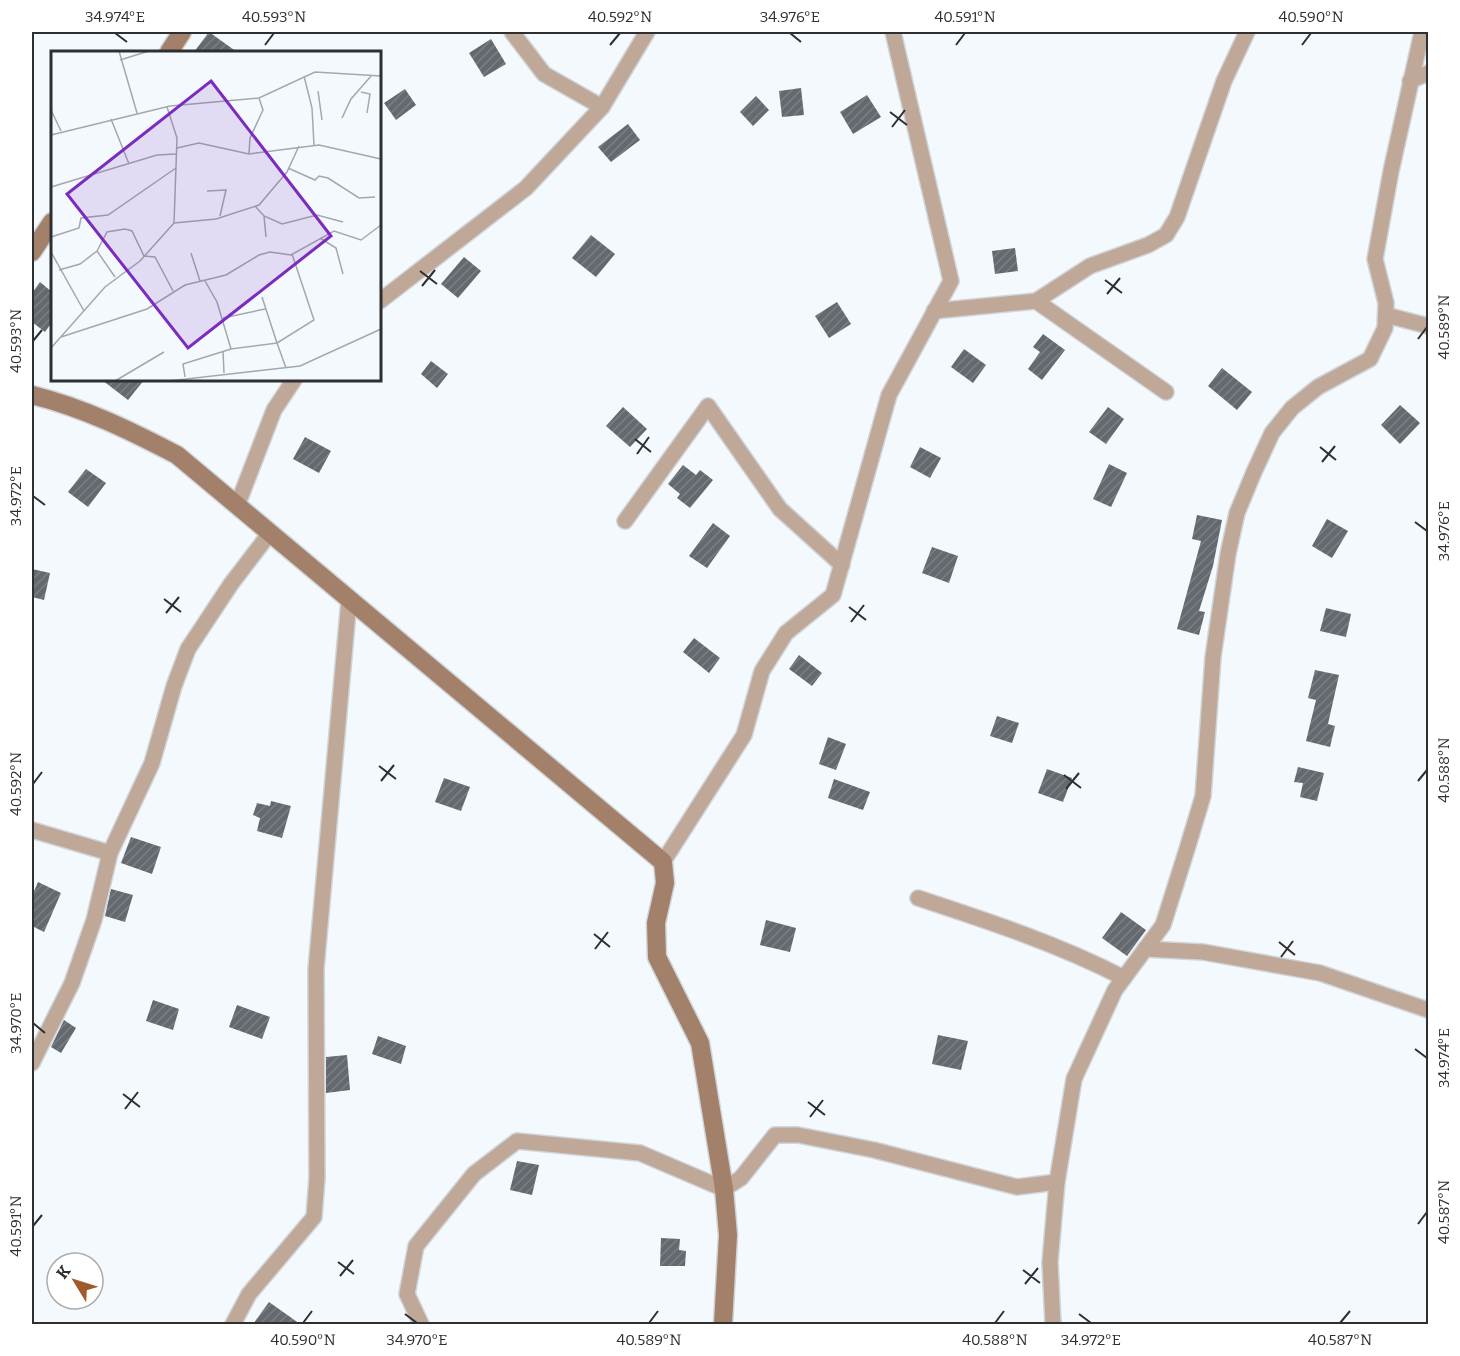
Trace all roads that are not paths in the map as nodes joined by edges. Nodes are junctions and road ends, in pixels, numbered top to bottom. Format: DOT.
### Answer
graph roads {
  1 [pos="182,32"];
  2 [pos="512,32"];
  3 [pos="647,32"];
  4 [pos="893,32"];
  5 [pos="1247,32"];
  6 [pos="1422,32"];
  7 [pos="170,51"];
  8 [pos="1428,73"];
  9 [pos="1410,81"];
  10 [pos="602,107"];
  11 [pos="51,224"];
  12 [pos="32,252"];
  13 [pos="381,300"];
  14 [pos="1036,302"];
  15 [pos="934,311"];
  16 [pos="1386,315"];
  17 [pos="1428,326"];
  18 [pos="293,381"];
  19 [pos="1166,392"];
  20 [pos="32,395"];
  21 [pos="237,506"];
  22 [pos="625,521"];
  23 [pos="270,533"];
  24 [pos="842,565"];
  25 [pos="349,600"];
  26 [pos="32,830"];
  27 [pos="110,853"];
  28 [pos="663,862"];
  29 [pos="918,898"];
  30 [pos="1145,949"];
  31 [pos="1124,978"];
  32 [pos="1428,1010"];
  33 [pos="32,1063"];
  34 [pos="1057,1182"];
  35 [pos="724,1189"];
  36 [pos="233,1324"];
  37 [pos="421,1324"];
  38 [pos="723,1324"];
  39 [pos="1053,1324"];
  1 -- 7 [label="street"];
  2 -- 10 [label="street"];
  3 -- 10 [label="street"];
  4 -- 15 [label="street"];
  5 -- 14 [label="street"];
  6 -- 9 [label="street"];
  8 -- 9 [label="street"];
  9 -- 16 [label="street"];
  10 -- 13 [label="street"];
  11 -- 12 [label="street"];
  14 -- 15 [label="street"];
  14 -- 19 [label="street"];
  15 -- 24 [label="street"];
  16 -- 17 [label="street"];
  16 -- 30 [label="street"];
  18 -- 21 [label="street"];
  20 -- 21 [label="street"];
  21 -- 23 [label="street"];
  22 -- 24 [label="street"];
  23 -- 25 [label="street"];
  23 -- 27 [label="street"];
  24 -- 28 [label="street"];
  25 -- 28 [label="street"];
  25 -- 36 [label="street"];
  26 -- 27 [label="street"];
  27 -- 33 [label="street"];
  28 -- 35 [label="street"];
  29 -- 31 [label="street"];
  30 -- 31 [label="street"];
  30 -- 32 [label="street"];
  31 -- 34 [label="street"];
  34 -- 35 [label="street"];
  34 -- 39 [label="street"];
  35 -- 37 [label="street"];
  35 -- 38 [label="street"];
}
